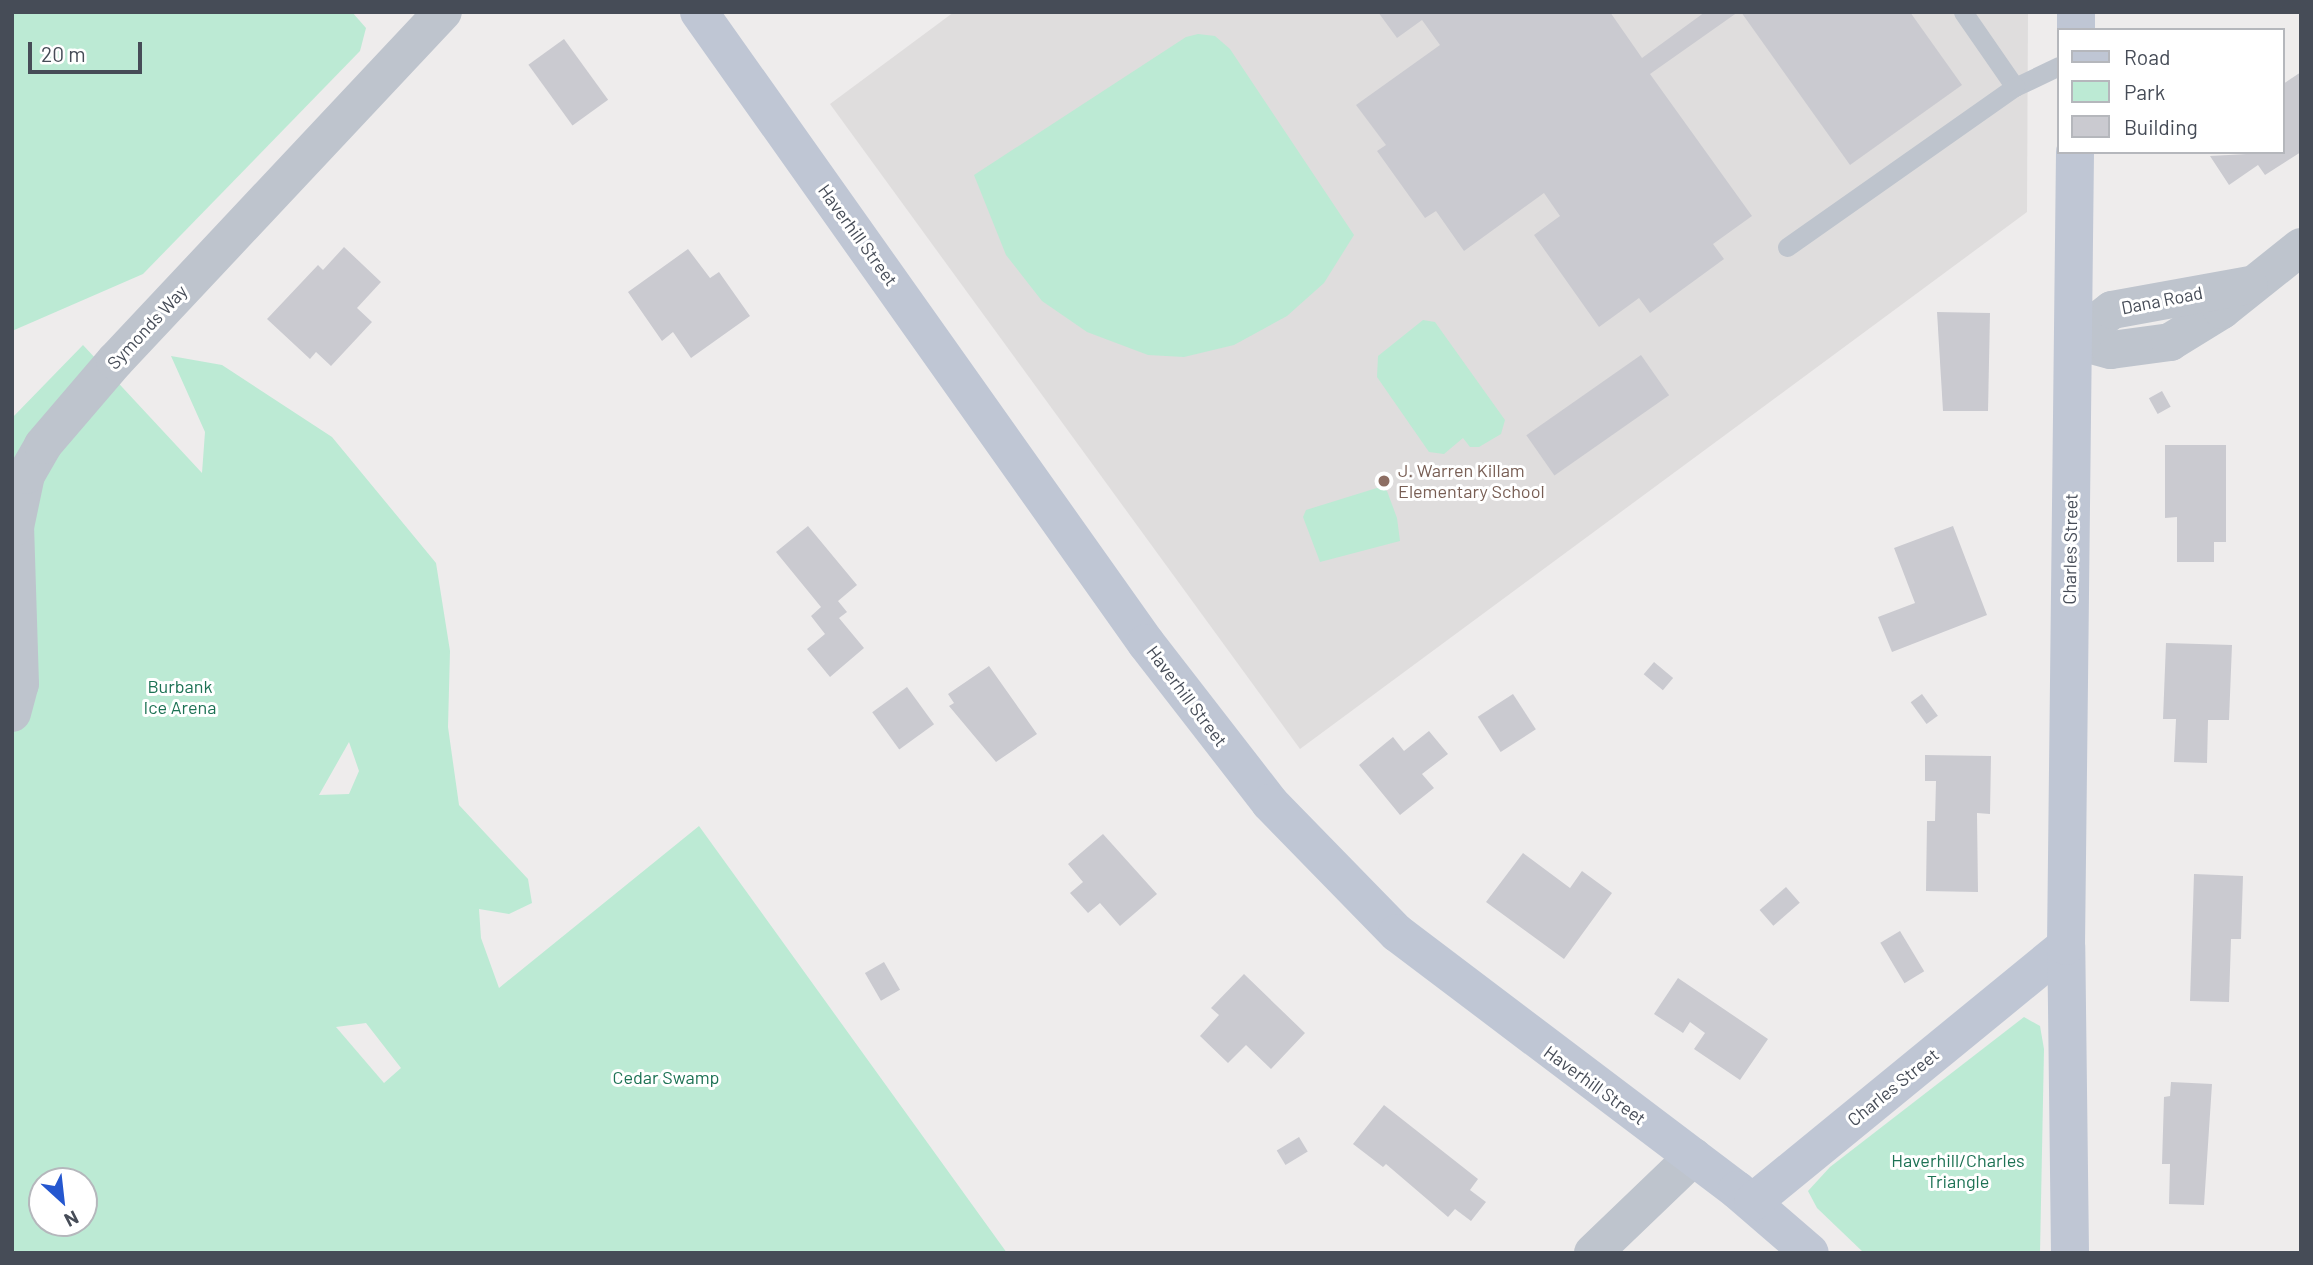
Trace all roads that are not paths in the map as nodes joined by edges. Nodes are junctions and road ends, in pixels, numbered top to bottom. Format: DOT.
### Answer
graph roads {
  1 [pos="443,12"];
  2 [pos="699,12"];
  3 [pos="1963,12"];
  4 [pos="2058,66"];
  5 [pos="2015,87"];
  6 [pos="2075,154"];
  7 [pos="1787,247"];
  8 [pos="2301,247"];
  9 [pos="2073,340"];
  10 [pos="19,478"];
  11 [pos="12,713"];
  12 [pos="2066,946"];
  13 [pos="1693,1157"];
  14 [pos="1753,1202"];
  15 [pos="1593,1253"];
  16 [pos="1810,1253"];
  17 [pos="2070,1253"];
  1 -- 10 [label="street, Symonds Way"];
  2 -- 13 [label="street, Haverhill Street"];
  3 -- 5 [label="lane"];
  4 -- 5 [label="lane"];
  5 -- 7 [label="lane"];
  6 -- 9 [label="street, Charles Street"];
  8 -- 9 [label="street, Dana Road"];
  9 -- 12 [label="street, Charles Street"];
  10 -- 11 [label="street, Symonds Way"];
  12 -- 14 [label="street, Charles Street"];
  12 -- 17 [label="street, Charles Street"];
  13 -- 14 [label="street, Haverhill Street"];
  13 -- 15 [label="street"];
  14 -- 16 [label="street, Haverhill Street"];
}
